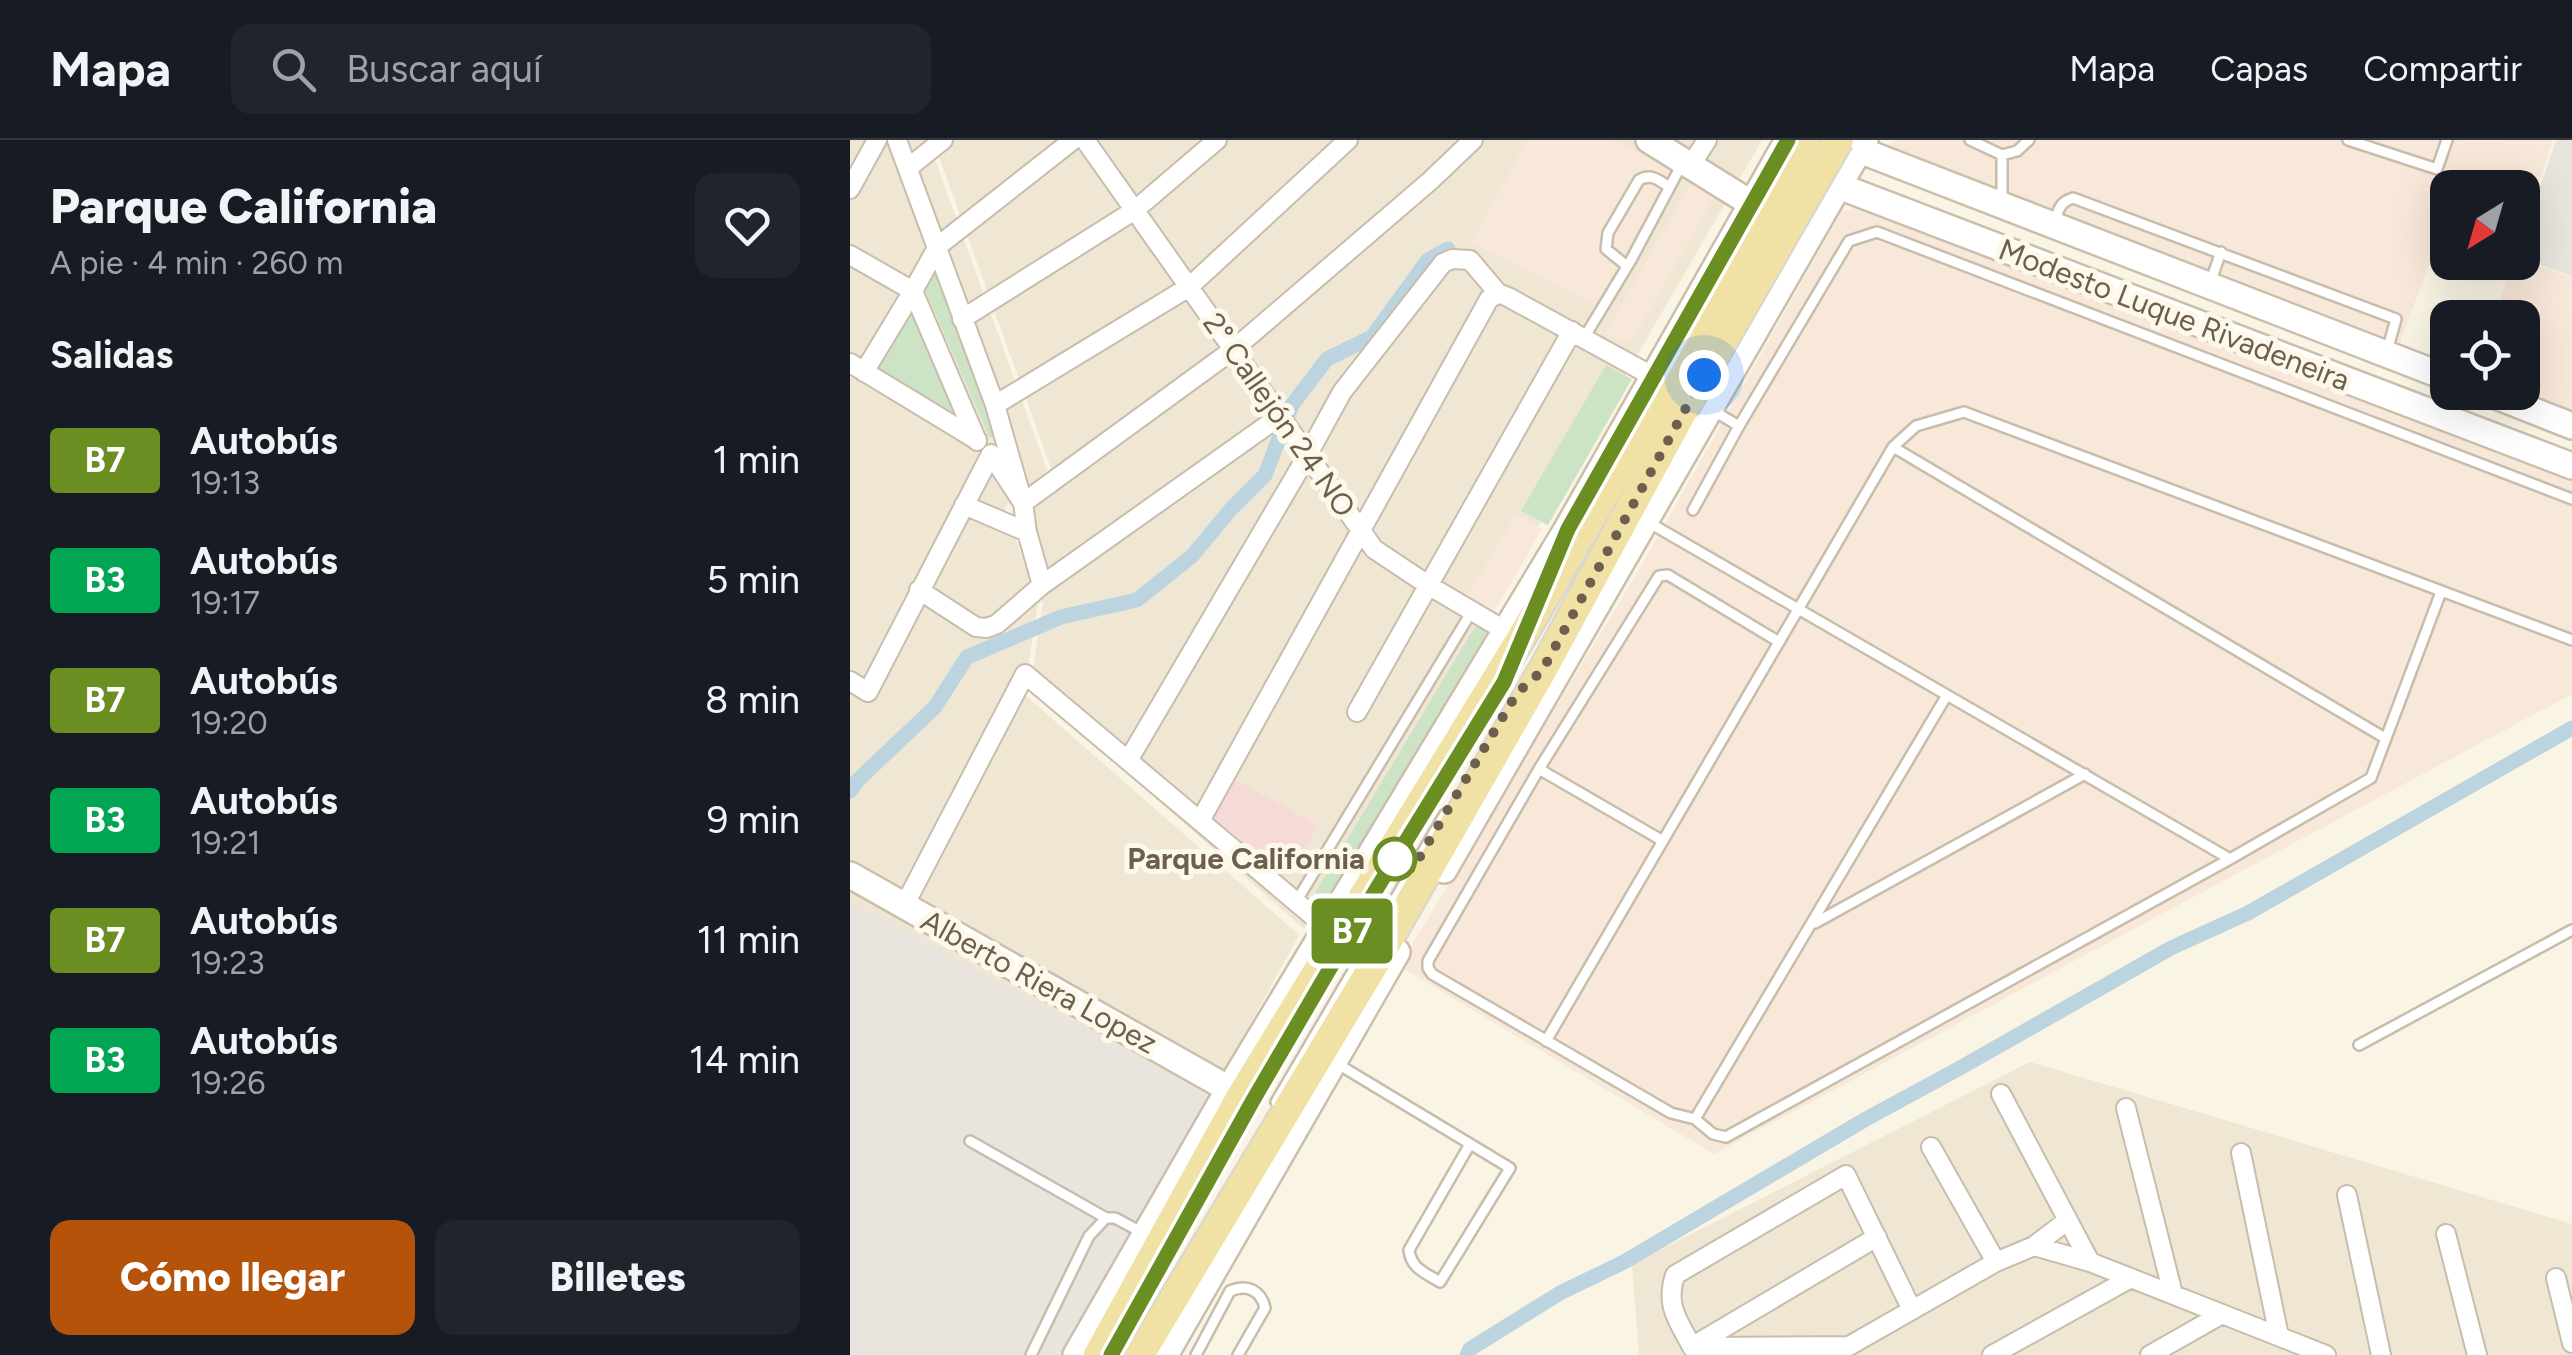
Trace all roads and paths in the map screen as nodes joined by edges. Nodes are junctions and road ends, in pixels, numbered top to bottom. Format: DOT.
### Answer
graph roads {
  1 [pos="877,140"];
  2 [pos="897,140"];
  3 [pos="943,140"];
  4 [pos="1073,140"];
  5 [pos="1085,140"];
  6 [pos="1216,140"];
  7 [pos="1348,140"];
  8 [pos="1472,140"];
  9 [pos="1649,140"];
  10 [pos="1707,140"];
  11 [pos="1806,140"];
  12 [pos="2028,140"];
  13 [pos="2348,140"];
  14 [pos="2447,140"];
  15 [pos="1973,141"];
  16 [pos="1849,143"];
  17 [pos="1784,149"];
  18 [pos="2002,155"];
  19 [pos="1687,163"];
  20 [pos="908,168"];
  21 [pos="1669,187"];
  22 [pos="1838,187"];
  23 [pos="850,188"];
  24 [pos="1752,204"];
  25 [pos="2002,205"];
  26 [pos="1135,210"];
  27 [pos="2054,226"];
  28 [pos="1811,234"];
  29 [pos="938,246"];
  30 [pos="2002,250"];
  31 [pos="2221,252"];
  32 [pos="850,256"];
  33 [pos="1627,266"];
  34 [pos="1990,278"];
  35 [pos="2209,286"];
  36 [pos="1189,287"];
  37 [pos="914,291"];
  38 [pos="1498,293"];
  39 [pos="962,319"];
  40 [pos="1578,334"];
  41 [pos="1234,349"];
  42 [pos="2262,349"];
  43 [pos="2386,354"];
  44 [pos="857,368"];
  45 [pos="2430,371"];
  46 [pos="2253,376"];
  47 [pos="1654,377"];
  48 [pos="995,404"];
  49 [pos="1710,408"];
  50 [pos="2532,410"];
  51 [pos="1280,416"];
  52 [pos="1739,426"];
  53 [pos="2572,426"];
  54 [pos="2497,438"];
  55 [pos="977,440"];
  56 [pos="1893,448"];
  57 [pos="992,454"];
  58 [pos="1308,456"];
  59 [pos="2486,466"];
  60 [pos="2572,466"];
  61 [pos="2572,500"];
  62 [pos="1023,503"];
  63 [pos="964,505"];
  64 [pos="1693,510"];
  65 [pos="1645,521"];
  66 [pos="1568,529"];
  67 [pos="1027,532"];
  68 [pos="1361,532"];
  69 [pos="1042,585"];
  70 [pos="1428,586"];
  71 [pos="919,590"];
  72 [pos="2441,592"];
  73 [pos="1602,595"];
  74 [pos="1798,608"];
  75 [pos="1472,612"];
  76 [pos="1520,629"];
  77 [pos="2572,640"];
  78 [pos="1778,642"];
  79 [pos="1483,668"];
  80 [pos="1542,671"];
  81 [pos="850,682"];
  82 [pos="1947,694"];
  83 [pos="1357,712"];
  84 [pos="1506,724"];
  85 [pos="2385,738"];
  86 [pos="1510,754"];
  87 [pos="1129,760"];
  88 [pos="1539,769"];
  89 [pos="2085,774"];
  90 [pos="1481,779"];
  91 [pos="1450,805"];
  92 [pos="1200,821"];
  93 [pos="1663,842"];
  94 [pos="2230,859"];
  95 [pos="850,875"];
  96 [pos="1296,902"];
  97 [pos="904,906"];
  98 [pos="1356,908"];
  99 [pos="1812,925"];
  100 [pos="1326,927"];
  101 [pos="2572,930"];
  102 [pos="1326,956"];
  103 [pos="1546,1042"];
  104 [pos="2358,1045"];
  105 [pos="1280,1054"];
  106 [pos="1334,1062"];
  107 [pos="2000,1094"];
  108 [pos="1240,1096"];
  109 [pos="2126,1108"];
  110 [pos="1266,1120"];
  111 [pos="1695,1120"];
  112 [pos="970,1140"];
  113 [pos="1470,1144"];
  114 [pos="1931,1147"];
  115 [pos="2241,1153"];
  116 [pos="2347,1195"];
  117 [pos="1106,1218"];
  118 [pos="2068,1220"];
  119 [pos="1145,1234"];
  120 [pos="2446,1234"];
  121 [pos="1877,1237"];
  122 [pos="2034,1246"];
  123 [pos="1996,1262"];
  124 [pos="2090,1262"];
  125 [pos="1177,1271"];
  126 [pos="2131,1278"];
  127 [pos="2556,1278"];
  128 [pos="2173,1294"];
  129 [pos="1912,1310"];
  130 [pos="2222,1314"];
  131 [pos="2279,1336"];
  132 [pos="2572,1343"];
  133 [pos="1692,1347"];
  134 [pos="1849,1350"];
  135 [pos="2317,1354"];
  136 [pos="1030,1355"];
  137 [pos="1076,1355"];
  138 [pos="1098,1355"];
  139 [pos="1128,1355"];
  140 [pos="1140,1355"];
  141 [pos="1165,1355"];
  142 [pos="1196,1355"];
  143 [pos="1238,1355"];
  144 [pos="1992,1355"];
  145 [pos="2150,1355"];
  146 [pos="2381,1355"];
  147 [pos="2477,1355"];
  1 -- 23 [label="street"];
  2 -- 20 [label="street"];
  3 -- 20 [label="street"];
  4 -- 29 [label="street"];
  5 -- 26 [label="street, 2° Callejón 24 NO"];
  6 -- 26 [label="street"];
  7 -- 36 [label="street"];
  8 -- 41 [label="street"];
  9 -- 19 [label="main road"];
  10 -- 19 [label="street"];
  11 -- 76 [label="main road, bridge"];
  12 -- 18 [label="lane"];
  13 -- 14 [label="lane"];
  15 -- 18 [label="lane"];
  16 -- 22 [label="main road"];
  16 -- 25 [label="main road, Modesto Luque Rivadeneira"];
  16 -- 80 [label="main road, bridge"];
  17 -- 22 [label="main road, Modesto Luque Rivadeneira"];
  17 -- 24 [label="main road"];
  18 -- 25 [label="lane"];
  19 -- 21 [label="lane"];
  19 -- 24 [label="main road"];
  20 -- 29 [label="street"];
  21 -- 33 [label="lane"];
  21 -- 33 [label="lane"];
  22 -- 28 [label="main road"];
  22 -- 30 [label="main road, Modesto Luque Rivadeneira"];
  24 -- 28 [label="main road"];
  24 -- 47 [label="main road"];
  25 -- 27 [label="main road, Modesto Luque Rivadeneira"];
  26 -- 36 [label="street, 2° Callejón 24 NO"];
  26 -- 39 [label="street"];
  27 -- 31 [label="lane"];
  27 -- 35 [label="main road, Modesto Luque Rivadeneira"];
  28 -- 49 [label="main road"];
  29 -- 37 [label="street"];
  29 -- 39 [label="street"];
  30 -- 34 [label="lane"];
  30 -- 42 [label="main road, Modesto Luque Rivadeneira"];
  31 -- 35 [label="lane"];
  31 -- 43 [label="lane"];
  32 -- 37 [label="street"];
  33 -- 40 [label="lane"];
  34 -- 46 [label="lane"];
  34 -- 52 [label="lane"];
  35 -- 43 [label="main road, Modesto Luque Rivadeneira"];
  36 -- 41 [label="street, 2° Callejón 24 NO"];
  36 -- 48 [label="street"];
  37 -- 44 [label="street"];
  37 -- 55 [label="street"];
  38 -- 40 [label="street"];
  38 -- 58 [label="street"];
  38 -- 68 [label="street"];
  39 -- 48 [label="street"];
  40 -- 47 [label="street"];
  40 -- 70 [label="street"];
  41 -- 51 [label="street, 2° Callejón 24 NO"];
  41 -- 62 [label="street"];
  42 -- 46 [label="lane"];
  42 -- 54 [label="main road, Modesto Luque Rivadeneira"];
  43 -- 45 [label="main road, Modesto Luque Rivadeneira"];
  44 -- 55 [label="street"];
  46 -- 59 [label="lane"];
  47 -- 66 [label="main road"];
  48 -- 62 [label="street"];
  49 -- 52 [label="lane"];
  49 -- 65 [label="main road"];
  50 -- 53 [label="main road"];
  51 -- 58 [label="street, 2° Callejón 24 NO"];
  51 -- 69 [label="street"];
  52 -- 64 [label="lane"];
  54 -- 59 [label="lane"];
  54 -- 60 [label="main road, Modesto Luque Rivadeneira"];
  55 -- 57 [label="street"];
  56 -- 72 [label="lane"];
  56 -- 74 [label="lane"];
  56 -- 85 [label="lane"];
  57 -- 62 [label="street"];
  57 -- 63 [label="street"];
  58 -- 68 [label="street, 2° Callejón 24 NO"];
  58 -- 87 [label="street"];
  59 -- 61 [label="lane"];
  62 -- 67 [label="street"];
  63 -- 67 [label="street"];
  63 -- 71 [label="street"];
  65 -- 73 [label="main road"];
  65 -- 74 [label="lane"];
  66 -- 76 [label="main road"];
  67 -- 69 [label="street"];
  68 -- 70 [label="street, 2° Callejón 24 NO"];
  68 -- 92 [label="street"];
  69 -- 71 [label="street"];
  70 -- 75 [label="street, 2° Callejón 24 NO"];
  70 -- 83 [label="street"];
  71 -- 81 [label="street"];
  72 -- 77 [label="lane"];
  72 -- 85 [label="lane"];
  73 -- 80 [label="main road"];
  73 -- 86 [label="main road"];
  74 -- 78 [label="lane"];
  74 -- 82 [label="lane"];
  75 -- 76 [label="street, 2° Callejón 24 NO"];
  75 -- 96 [label="lane"];
  76 -- 79 [label="main road"];
  76 -- 98 [label="main road"];
  76 -- 105 [label="lane"];
  78 -- 88 [label="lane"];
  78 -- 93 [label="lane"];
  79 -- 100 [label="main road"];
  80 -- 84 [label="main road"];
  82 -- 89 [label="lane"];
  82 -- 99 [label="lane"];
  84 -- 86 [label="main road"];
  84 -- 90 [label="main road"];
  85 -- 94 [label="lane"];
  86 -- 90 [label="main road"];
  86 -- 106 [label="main road"];
  87 -- 92 [label="street"];
  87 -- 97 [label="street"];
  88 -- 93 [label="lane"];
  88 -- 103 [label="lane"];
  89 -- 94 [label="lane"];
  89 -- 99 [label="lane"];
  90 -- 140 [label="main road"];
  91 -- 110 [label="lane"];
  92 -- 96 [label="street"];
  93 -- 103 [label="lane"];
  94 -- 111 [label="lane"];
  95 -- 97 [label="main road, Alberto Riera Lopez"];
  96 -- 100 [label="street"];
  97 -- 108 [label="main road, Alberto Riera Lopez"];
  98 -- 100 [label="main road"];
  98 -- 102 [label="main road"];
  99 -- 111 [label="lane"];
  100 -- 102 [label="main road"];
  100 -- 108 [label="main road"];
  101 -- 104 [label="lane"];
  102 -- 108 [label="main road"];
  103 -- 111 [label="lane"];
  106 -- 113 [label="lane"];
  106 -- 141 [label="main road"];
  107 -- 118 [label="street"];
  108 -- 119 [label="main road"];
  108 -- 138 [label="main road"];
  109 -- 128 [label="street"];
  112 -- 117 [label="lane"];
  113 -- 113 [label="lane"];
  114 -- 123 [label="street"];
  115 -- 131 [label="street"];
  116 -- 146 [label="street"];
  117 -- 119 [label="lane"];
  117 -- 136 [label="lane"];
  118 -- 122 [label="street"];
  118 -- 124 [label="street"];
  119 -- 137 [label="main road"];
  120 -- 147 [label="street"];
  121 -- 129 [label="street"];
  121 -- 133 [label="street"];
  121 -- 133 [label="street"];
  122 -- 123 [label="street"];
  122 -- 124 [label="street"];
  123 -- 129 [label="street"];
  124 -- 126 [label="street"];
  125 -- 139 [label="lane"];
  126 -- 128 [label="street"];
  126 -- 144 [label="street"];
  127 -- 132 [label="street"];
  128 -- 130 [label="street"];
  129 -- 134 [label="street"];
  130 -- 131 [label="street"];
  130 -- 145 [label="street"];
  131 -- 135 [label="street"];
  133 -- 134 [label="street"];
  142 -- 143 [label="lane"];
}
